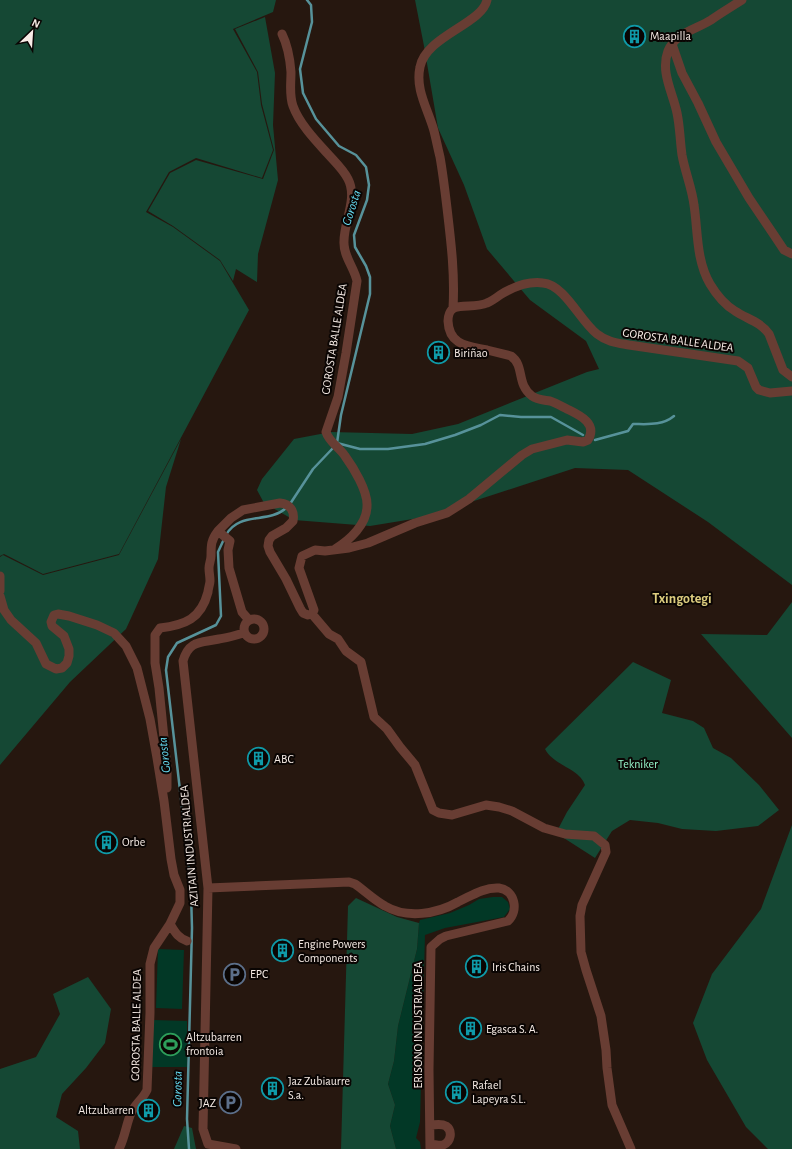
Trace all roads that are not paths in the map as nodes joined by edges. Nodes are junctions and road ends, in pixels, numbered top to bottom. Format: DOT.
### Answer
graph roads {
  1 [pos="487,0"];
  2 [pos="742,0"];
  3 [pos="282,34"];
  4 [pos="672,44"];
  5 [pos="792,254"];
  6 [pos="453,308"];
  7 [pos="792,377"];
  8 [pos="792,391"];
  9 [pos="223,534"];
  10 [pos="334,549"];
  11 [pos="0,576"];
  12 [pos="0,591"];
  13 [pos="0,596"];
  14 [pos="312,614"];
  15 [pos="249,620"];
  16 [pos="244,633"];
  17 [pos="164,801"];
  18 [pos="208,888"];
  19 [pos="170,924"];
  20 [pos="187,941"];
  21 [pos="430,1125"];
  22 [pos="430,1143"];
  23 [pos="119,1149"];
  24 [pos="236,1149"];
  25 [pos="631,1149"];
  1 -- 6 [label="street"];
  2 -- 4 [label="street"];
  3 -- 10 [label="street, GOROSTA BALLE ALDEA"];
  4 -- 5 [label="street"];
  4 -- 7 [label="street"];
  6 -- 8 [label="street, GOROSTA BALLE ALDEA"];
  6 -- 10 [label="street"];
  9 -- 14 [label="street"];
  9 -- 15 [label="street"];
  9 -- 17 [label="street"];
  10 -- 14 [label="street"];
  11 -- 12 [label="street"];
  13 -- 17 [label="street, GOROSTA BALLE ALDEA"];
  14 -- 25 [label="street"];
  15 -- 16 [label="street"];
  15 -- 16 [label="street"];
  16 -- 18 [label="street, AZITAIN INDUSTRIALDEA"];
  17 -- 19 [label="street, GOROSTA BALLE ALDEA"];
  18 -- 21 [label="street, ERISONO INDUSTRIALDEA"];
  18 -- 24 [label="street, AZITAIN INDUSTRIALDEA"];
  19 -- 20 [label="street"];
  19 -- 23 [label="street, GOROSTA BALLE ALDEA"];
  21 -- 22 [label="street, ERISONO INDUSTRIALDEA"];
  21 -- 22 [label="street, ERISONO INDUSTRIALDEA"];
}
